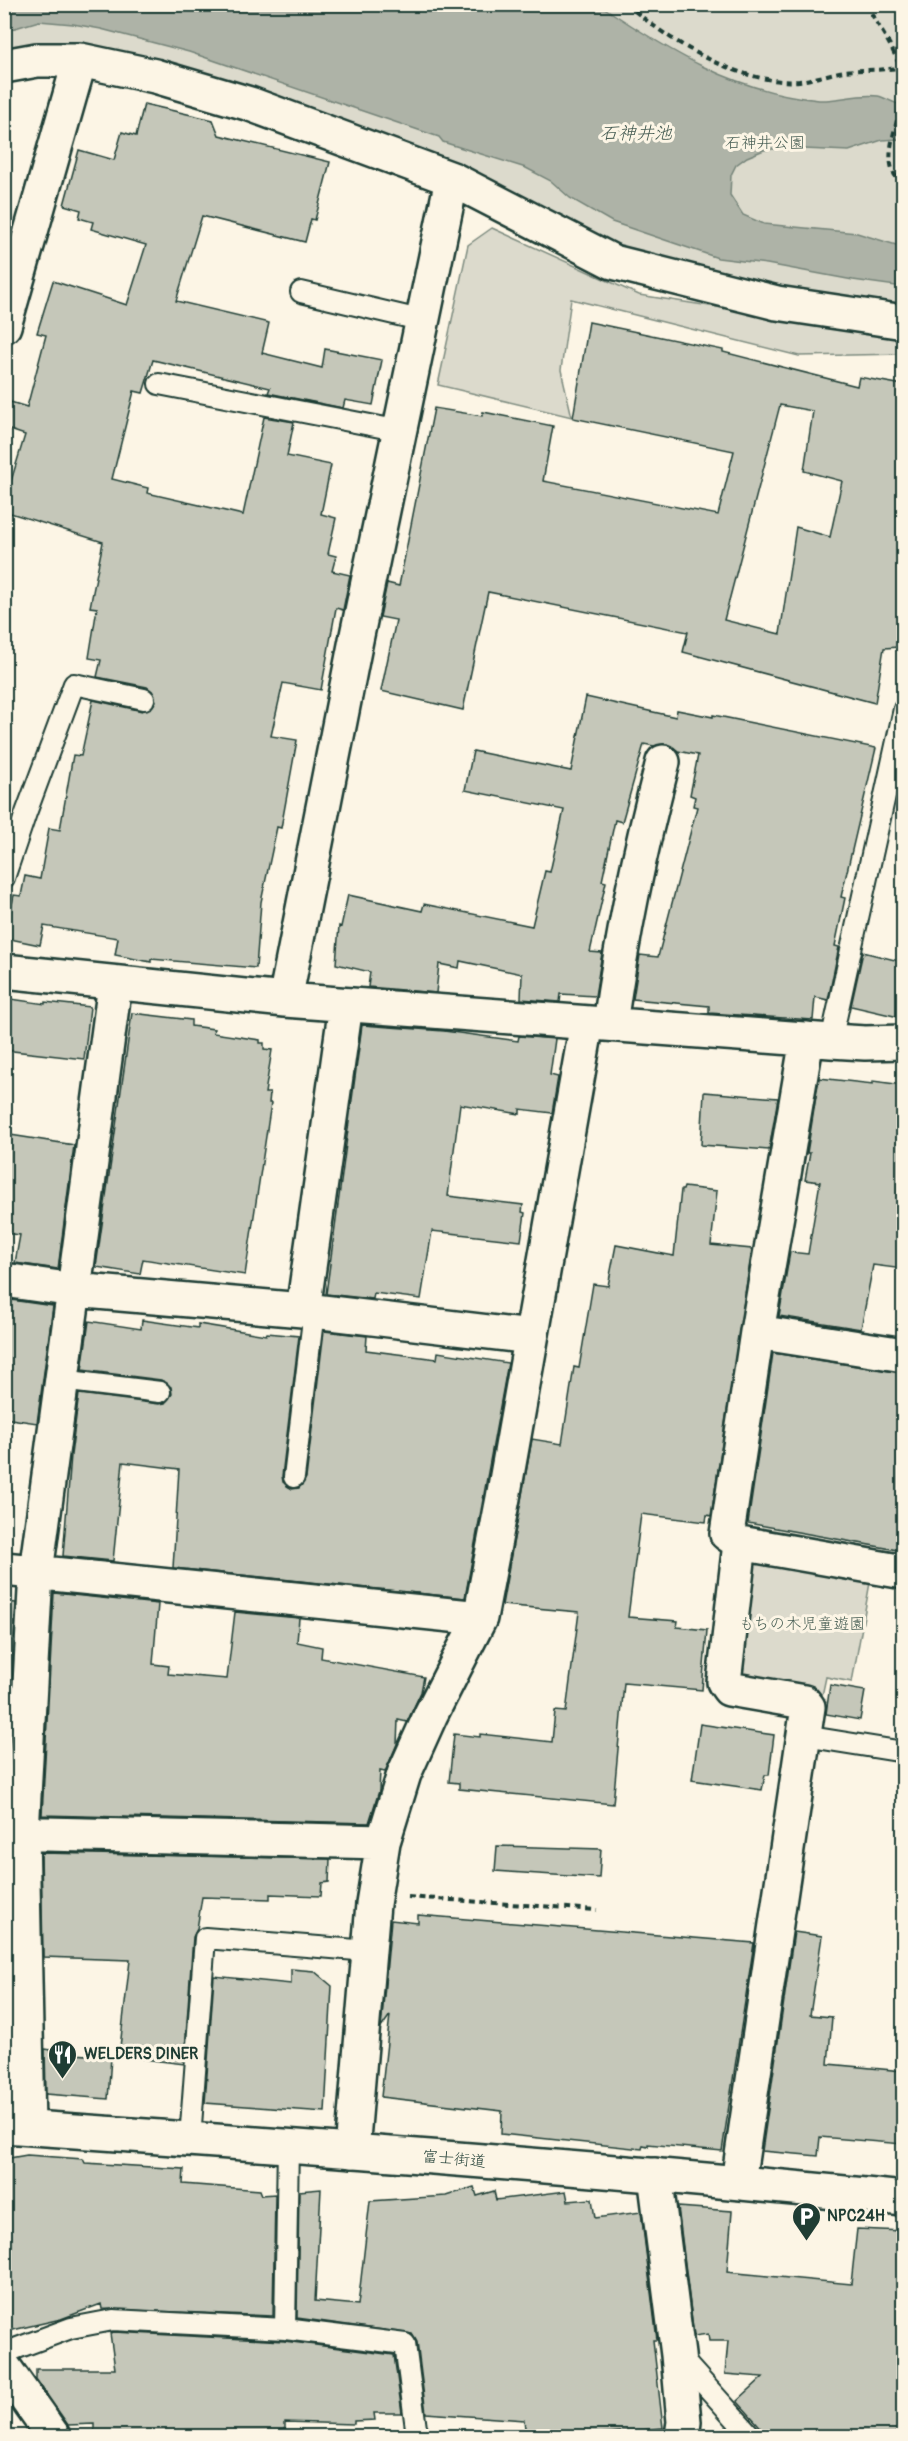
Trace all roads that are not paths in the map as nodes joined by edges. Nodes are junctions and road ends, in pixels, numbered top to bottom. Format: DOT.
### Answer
graph roads {
  1 [pos="80,60"];
  2 [pos="4,66"];
  3 [pos="452,178"];
  4 [pos="301,292"];
  5 [pos="424,321"];
  6 [pos="903,322"];
  7 [pos="4,326"];
  8 [pos="159,384"];
  9 [pos="401,431"];
  10 [pos="144,699"];
  11 [pos="903,709"];
  12 [pos="663,762"];
  13 [pos="4,878"];
  14 [pos="4,971"];
  15 [pos="115,984"];
  16 [pos="285,1000"];
  17 [pos="346,1005"];
  18 [pos="599,1024"];
  19 [pos="819,1040"];
  20 [pos="903,1042"];
  21 [pos="4,1280"];
  22 [pos="74,1290"];
  23 [pos="308,1311"];
  24 [pos="757,1332"];
  25 [pos="531,1337"];
  26 [pos="903,1355"];
  27 [pos="61,1380"];
  28 [pos="160,1392"];
  29 [pos="294,1477"];
  30 [pos="740,1543"];
  31 [pos="20,1571"];
  32 [pos="903,1572"];
  33 [pos="480,1618"];
  34 [pos="804,1736"];
  35 [pos="903,1752"];
  36 [pos="13,1833"];
  37 [pos="383,1842"];
  38 [pos="369,1951"];
  39 [pos="16,2126"];
  40 [pos="190,2139"];
  41 [pos="288,2145"];
  42 [pos="352,2151"];
  43 [pos="655,2175"];
  44 [pos="738,2182"];
  45 [pos="903,2199"];
  46 [pos="285,2329"];
  47 [pos="4,2353"];
  48 [pos="678,2355"];
  49 [pos="4,2367"];
  50 [pos="53,2436"];
  51 [pos="417,2436"];
  52 [pos="682,2436"];
  53 [pos="751,2436"];
  1 -- 2 [label="street"];
  1 -- 3 [label="street"];
  1 -- 7 [label="street"];
  3 -- 5 [label="street"];
  3 -- 6 [label="street"];
  4 -- 5 [label="lane"];
  5 -- 9 [label="street"];
  8 -- 9 [label="lane"];
  9 -- 16 [label="street"];
  10 -- 13 [label="lane"];
  11 -- 19 [label="lane"];
  12 -- 18 [label="street"];
  14 -- 15 [label="street"];
  15 -- 16 [label="street"];
  15 -- 22 [label="street"];
  16 -- 17 [label="street"];
  17 -- 18 [label="street"];
  17 -- 23 [label="street"];
  18 -- 19 [label="street"];
  18 -- 25 [label="street"];
  19 -- 20 [label="street"];
  19 -- 24 [label="street"];
  21 -- 22 [label="street"];
  22 -- 23 [label="street"];
  22 -- 27 [label="street"];
  23 -- 25 [label="street"];
  23 -- 29 [label="lane"];
  24 -- 26 [label="street"];
  24 -- 30 [label="street"];
  25 -- 33 [label="street"];
  27 -- 28 [label="lane"];
  27 -- 31 [label="street"];
  30 -- 32 [label="street"];
  30 -- 34 [label="street"];
  31 -- 33 [label="street"];
  31 -- 36 [label="street"];
  33 -- 37 [label="street"];
  34 -- 35 [label="lane"];
  34 -- 44 [label="street"];
  36 -- 37 [label="street"];
  36 -- 39 [label="street"];
  37 -- 38 [label="street"];
  38 -- 40 [label="lane"];
  38 -- 42 [label="street"];
  39 -- 40 [label="street, 富士街道"];
  40 -- 41 [label="street, 富士街道"];
  41 -- 42 [label="street, 富士街道"];
  41 -- 46 [label="lane"];
  42 -- 43 [label="street, 富士街道"];
  43 -- 44 [label="street, 富士街道"];
  43 -- 48 [label="street"];
  44 -- 45 [label="street, 富士街道"];
  46 -- 47 [label="lane"];
  46 -- 51 [label="lane"];
  48 -- 52 [label="street"];
  48 -- 53 [label="lane"];
  49 -- 50 [label="street"];
}
